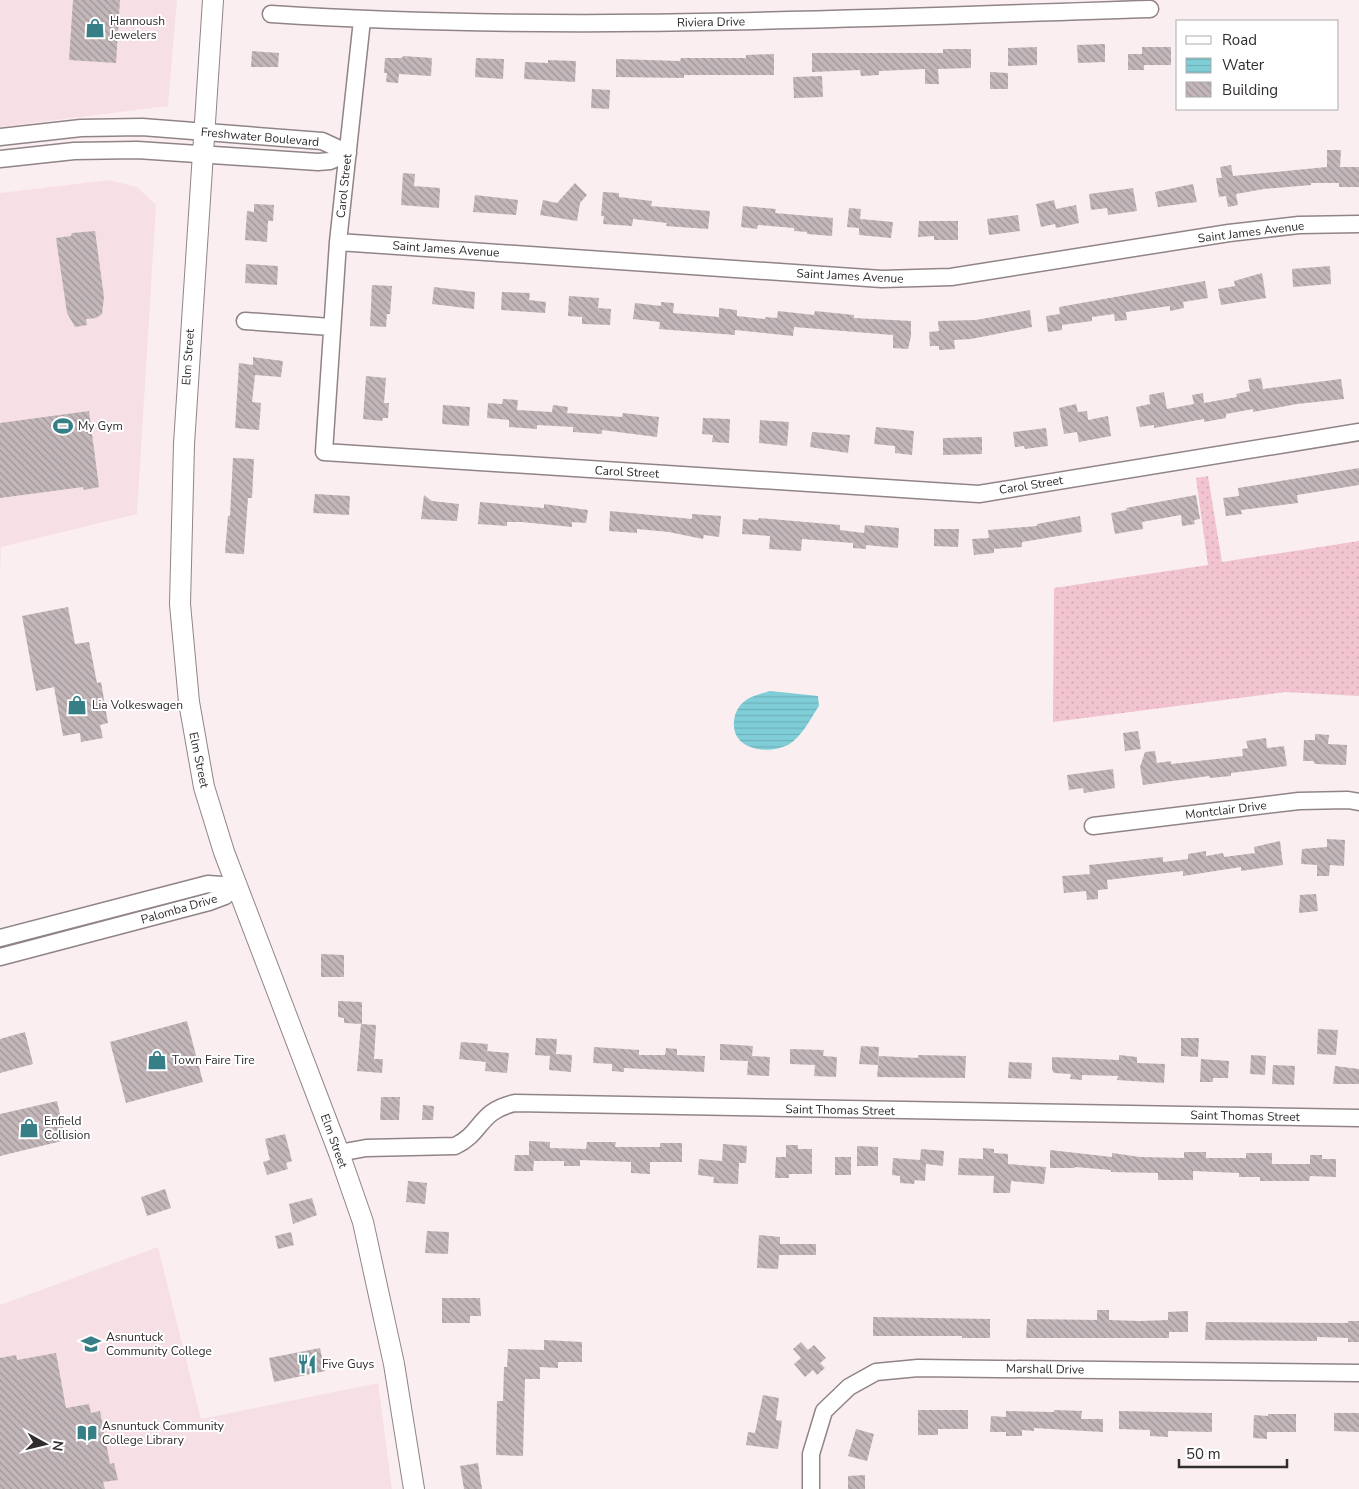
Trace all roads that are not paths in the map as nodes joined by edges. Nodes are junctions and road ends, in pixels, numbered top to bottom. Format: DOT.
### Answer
graph roads {
  1 [pos="213,0"];
  2 [pos="1150,9"];
  3 [pos="271,14"];
  4 [pos="362,20"];
  5 [pos="204,132"];
  6 [pos="0,137"];
  7 [pos="348,154"];
  8 [pos="202,155"];
  9 [pos="0,159"];
  10 [pos="1359,224"];
  11 [pos="338,242"];
  12 [pos="245,320"];
  13 [pos="331,327"];
  14 [pos="1359,432"];
  15 [pos="1359,802"];
  16 [pos="1094,826"];
  17 [pos="236,886"];
  18 [pos="0,938"];
  19 [pos="0,957"];
  20 [pos="1359,1118"];
  21 [pos="339,1153"];
  22 [pos="1359,1373"];
  23 [pos="414,1489"];
  24 [pos="811,1489"];
  1 -- 5 [label="main road, Elm Street"];
  2 -- 4 [label="street, Riviera Drive"];
  3 -- 4 [label="street, Riviera Drive"];
  4 -- 7 [label="street, Carol Street"];
  5 -- 6 [label="street, Freshwater Boulevard"];
  5 -- 7 [label="street, Freshwater Boulevard"];
  5 -- 8 [label="main road, Elm Street"];
  7 -- 8 [label="street, Freshwater Boulevard"];
  7 -- 11 [label="street, Carol Street"];
  8 -- 9 [label="street, Freshwater Boulevard"];
  8 -- 17 [label="main road, Elm Street"];
  10 -- 11 [label="street, Saint James Avenue"];
  11 -- 13 [label="street, Carol Street"];
  12 -- 13 [label="street"];
  13 -- 14 [label="street, Carol Street"];
  15 -- 16 [label="street, Montclair Drive"];
  17 -- 18 [label="street, Palomba Drive"];
  17 -- 19 [label="street, Palomba Drive"];
  17 -- 21 [label="main road, Elm Street"];
  20 -- 21 [label="street, Saint Thomas Street"];
  21 -- 23 [label="main road, Elm Street"];
  22 -- 24 [label="street, Marshall Drive"];
}
